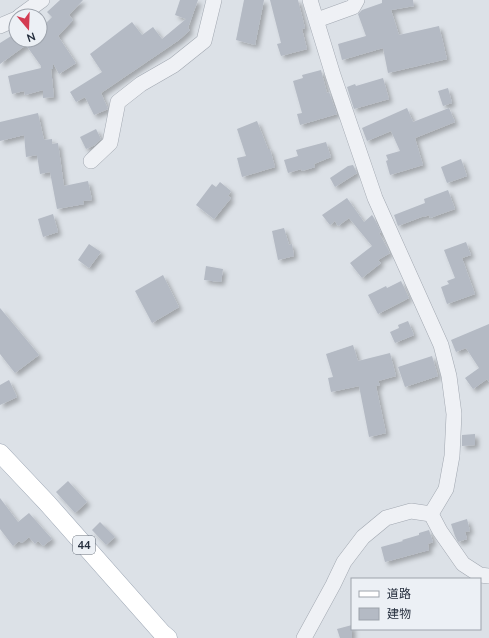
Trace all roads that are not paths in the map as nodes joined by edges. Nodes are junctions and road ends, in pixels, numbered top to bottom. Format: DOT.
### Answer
graph roads {
  1 [pos="42,0"];
  2 [pos="214,0"];
  3 [pos="310,0"];
  4 [pos="357,0"];
  5 [pos="31,8"];
  6 [pos="317,20"];
  7 [pos="91,161"];
  8 [pos="1,457"];
  9 [pos="431,514"];
  10 [pos="489,576"];
  11 [pos="168,638"];
  12 [pos="304,638"];
  1 -- 5 [label="street"];
  2 -- 7 [label="street"];
  3 -- 6 [label="street"];
  4 -- 6 [label="street"];
  6 -- 9 [label="street"];
  8 -- 11 [label="main road, 44"];
  9 -- 10 [label="street"];
  9 -- 12 [label="street"];
}
